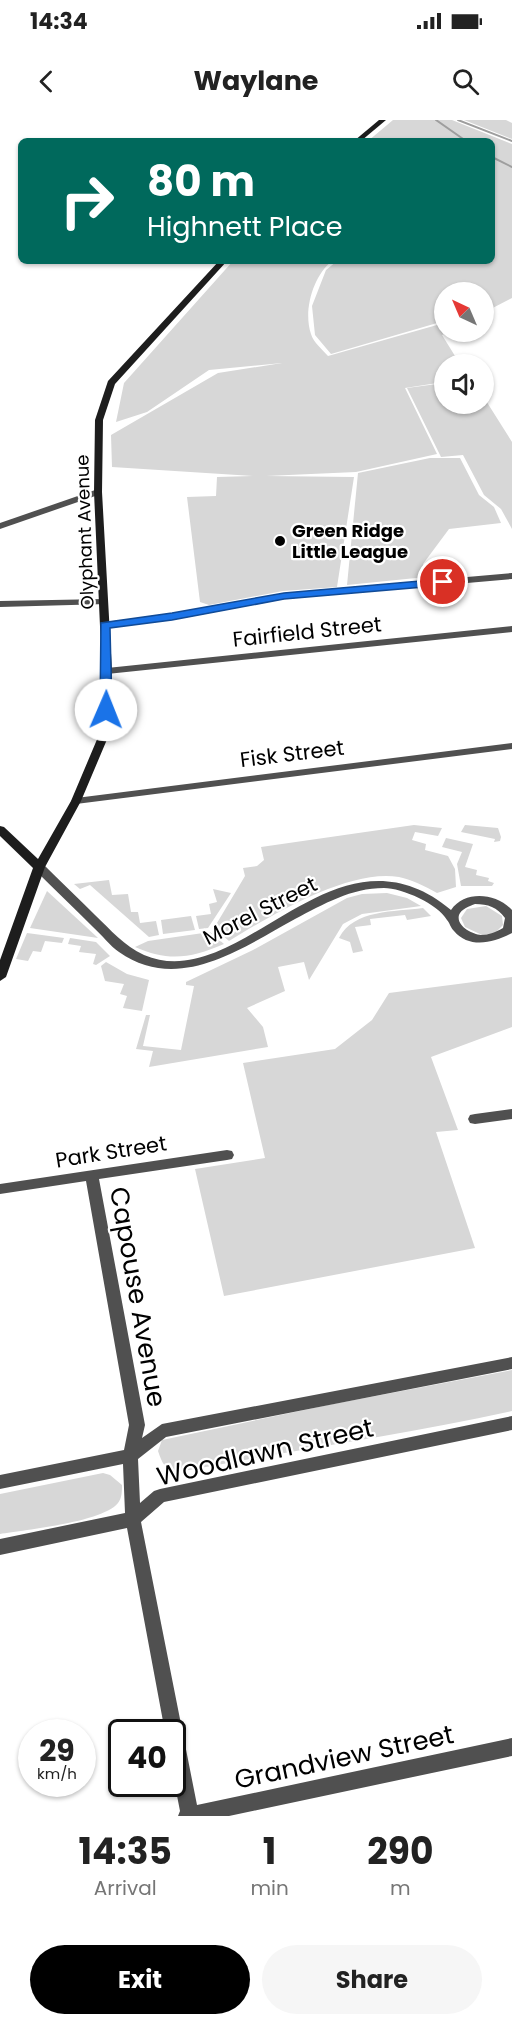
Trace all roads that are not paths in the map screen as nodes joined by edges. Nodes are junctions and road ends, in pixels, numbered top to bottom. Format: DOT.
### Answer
graph roads {
  1 [pos="383,120"];
  2 [pos="361,138"];
  3 [pos="220,264"];
  4 [pos="99,492"];
  5 [pos="0,526"];
  6 [pos="512,576"];
  7 [pos="104,602"];
  8 [pos="0,604"];
  9 [pos="105,625"];
  10 [pos="512,629"];
  11 [pos="106,671"];
  12 [pos="512,746"];
  13 [pos="76,801"];
  14 [pos="0,830"];
  15 [pos="39,867"];
  16 [pos="453,918"];
  17 [pos="507,935"];
  18 [pos="0,977"];
  19 [pos="512,1114"];
  20 [pos="475,1119"];
  21 [pos="227,1155"];
  22 [pos="92,1177"];
  23 [pos="0,1189"];
  24 [pos="512,1364"];
  25 [pos="512,1423"];
  26 [pos="130,1456"];
  27 [pos="0,1482"];
  28 [pos="133,1519"];
  29 [pos="0,1547"];
  30 [pos="512,1747"];
  31 [pos="189,1816"];
  1 -- 2 [label="street"];
  3 -- 4 [label="street, Olyphant Avenue"];
  4 -- 5 [label="street"];
  4 -- 7 [label="street, Olyphant Avenue"];
  6 -- 9 [label="street"];
  7 -- 8 [label="street"];
  7 -- 9 [label="street, Olyphant Avenue"];
  9 -- 11 [label="street, Olyphant Avenue"];
  10 -- 11 [label="street, Fairfield Street"];
  11 -- 13 [label="street, Olyphant Avenue"];
  12 -- 13 [label="street, Fisk Street"];
  13 -- 15 [label="street, Olyphant Avenue"];
  14 -- 15 [label="street"];
  15 -- 16 [label="street, Morel Street"];
  15 -- 18 [label="street, Olyphant Avenue"];
  16 -- 17 [label="street, Morel Street"];
  16 -- 17 [label="street, Morel Street"];
  19 -- 20 [label="street"];
  21 -- 22 [label="street, Park Street"];
  22 -- 23 [label="street, Park Street"];
  22 -- 26 [label="street, Capouse Avenue"];
  24 -- 26 [label="street, Woodlawn Street"];
  25 -- 28 [label="street, Woodlawn Street"];
  26 -- 27 [label="street, Woodlawn Street"];
  26 -- 28 [label="street, Capouse Avenue"];
  28 -- 29 [label="street, Woodlawn Street"];
  28 -- 31 [label="street, Capouse Avenue"];
  30 -- 31 [label="street, Grandview Street"];
}
